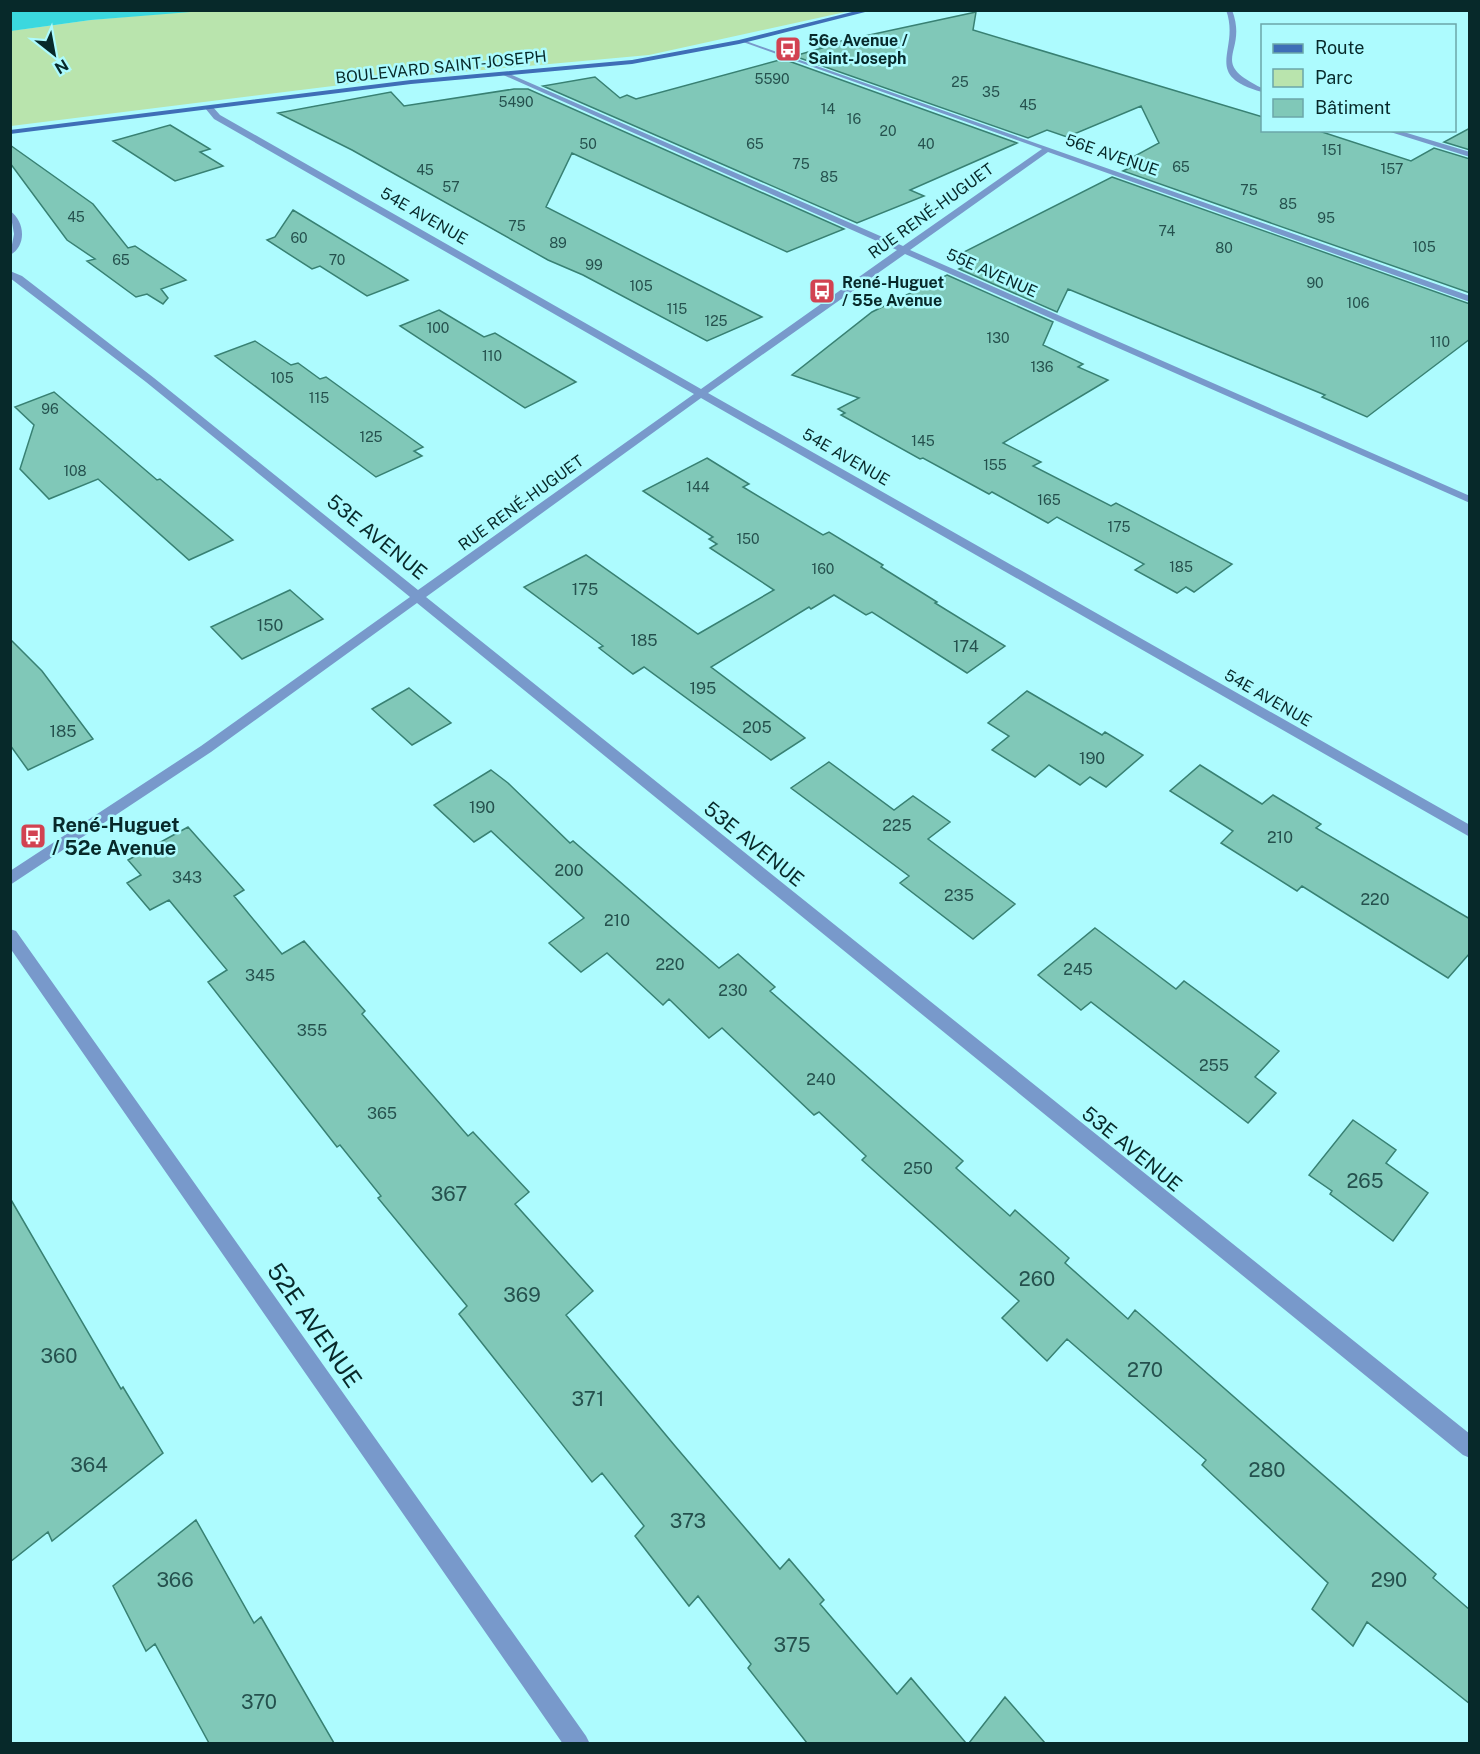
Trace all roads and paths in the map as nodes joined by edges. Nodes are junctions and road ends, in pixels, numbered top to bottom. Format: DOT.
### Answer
graph roads {
  1 [pos="870,10"];
  2 [pos="1229,10"];
  3 [pos="745,41"];
  4 [pos="503,73"];
  5 [pos="1261,89"];
  6 [pos="209,108"];
  7 [pos="10,132"];
  8 [pos="1394,132"];
  9 [pos="1047,149"];
  10 [pos="1470,155"];
  11 [pos="10,213"];
  12 [pos="904,251"];
  13 [pos="10,253"];
  14 [pos="10,274"];
  15 [pos="1470,299"];
  16 [pos="701,393"];
  17 [pos="1470,500"];
  18 [pos="418,598"];
  19 [pos="1470,832"];
  20 [pos="10,879"];
  21 [pos="10,935"];
  22 [pos="1470,1448"];
  23 [pos="578,1743"];
  1 -- 3 [label="street, BOULEVARD SAINT-JOSEPH"];
  2 -- 5 [label="street"];
  3 -- 4 [label="street, BOULEVARD SAINT-JOSEPH"];
  3 -- 9 [label="street, 56E AVENUE"];
  4 -- 6 [label="street, BOULEVARD SAINT-JOSEPH"];
  4 -- 12 [label="street, 55E AVENUE"];
  6 -- 7 [label="street, BOULEVARD SAINT-JOSEPH"];
  6 -- 16 [label="street, 54E AVENUE"];
  8 -- 10 [label="street"];
  9 -- 12 [label="street, RUE RENÉ-HUGUET"];
  9 -- 15 [label="street, 56E AVENUE"];
  11 -- 13 [label="street"];
  12 -- 16 [label="street, RUE RENÉ-HUGUET"];
  12 -- 17 [label="street, 55E AVENUE"];
  14 -- 18 [label="street, 53E AVENUE"];
  16 -- 18 [label="street, RUE RENÉ-HUGUET"];
  16 -- 19 [label="street, 54E AVENUE"];
  18 -- 20 [label="street, RUE RENÉ-HUGUET"];
  18 -- 22 [label="street, 53E AVENUE"];
  21 -- 23 [label="street, 52E AVENUE"];
}
